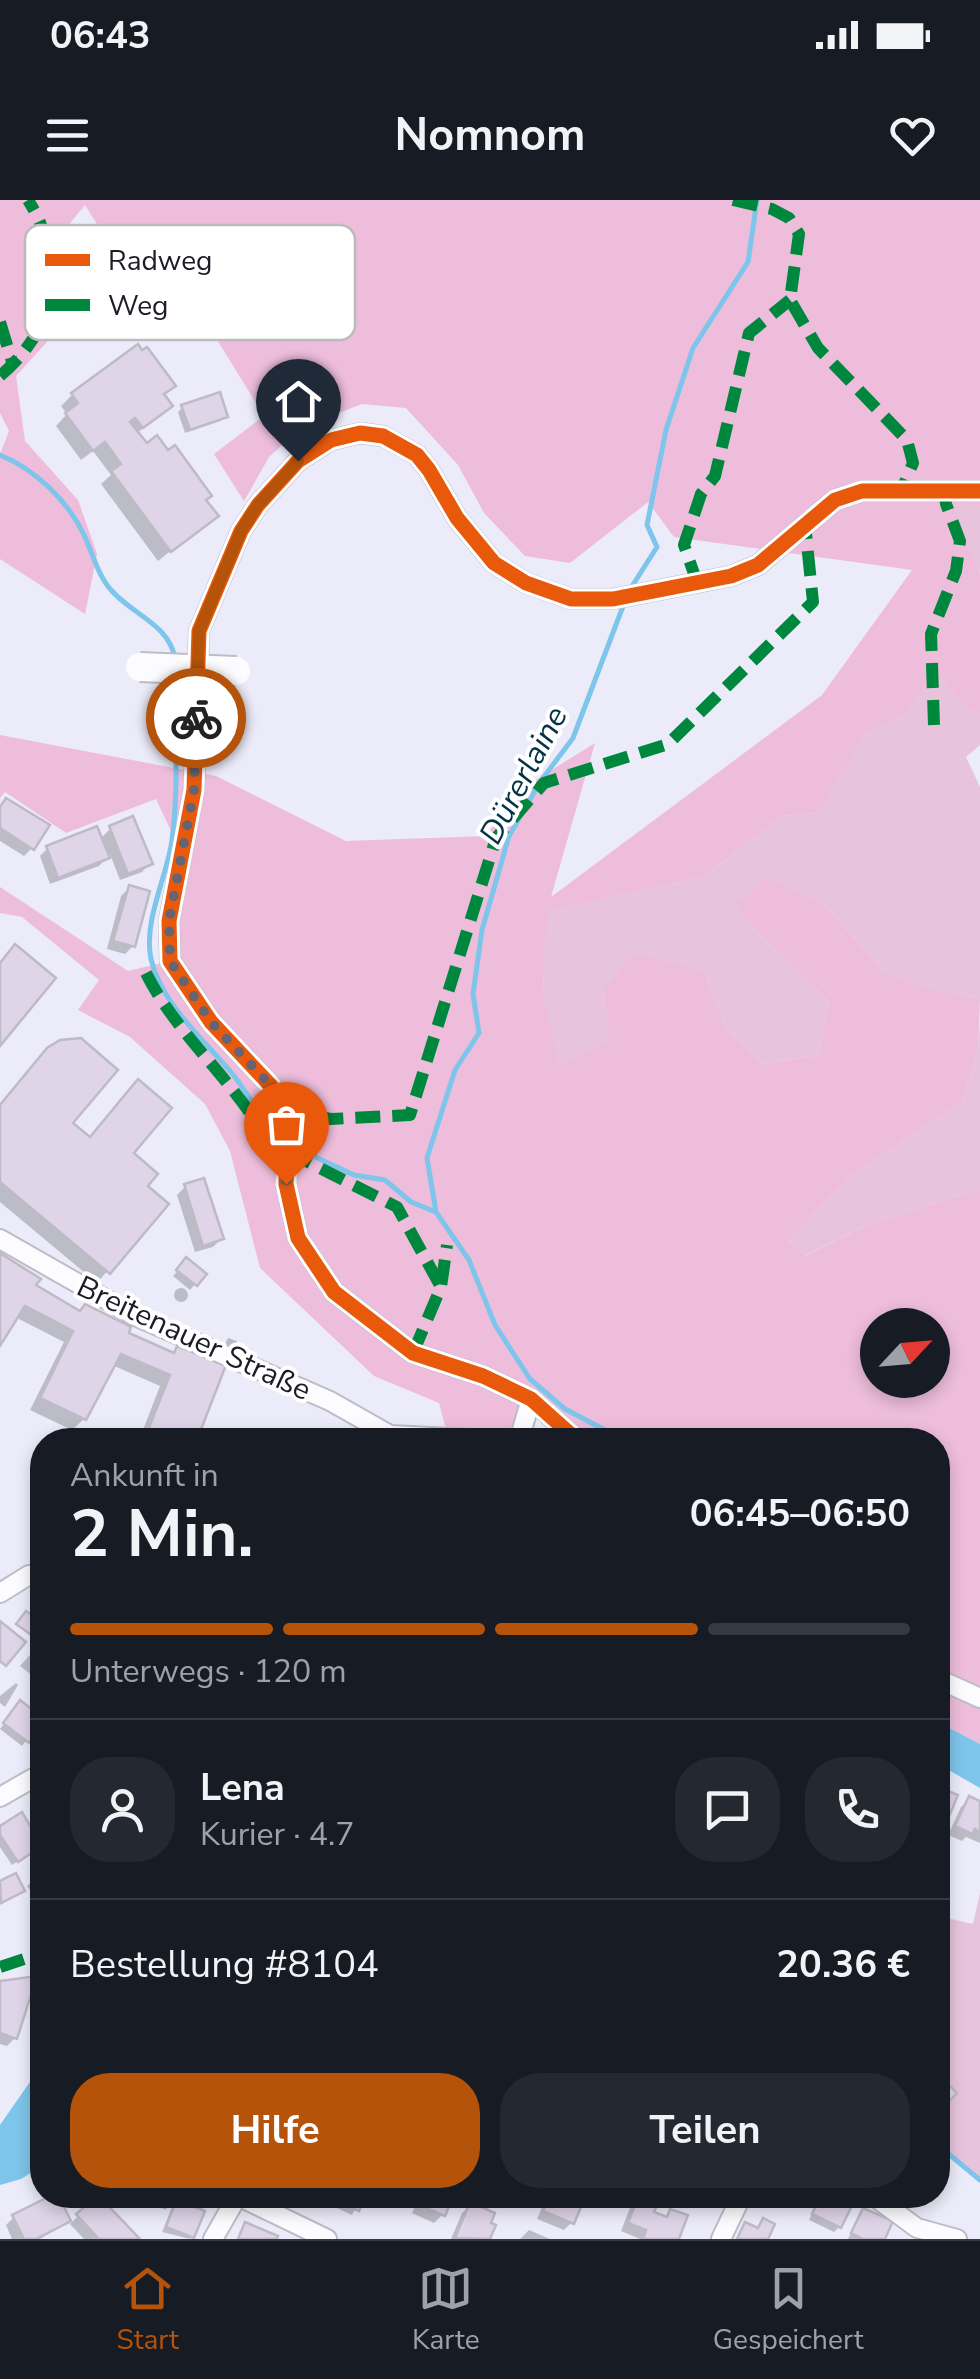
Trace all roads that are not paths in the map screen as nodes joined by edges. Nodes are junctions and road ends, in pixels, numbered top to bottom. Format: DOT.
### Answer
graph roads {
  1 [pos="980,491"];
  2 [pos="140,668"];
  3 [pos="236,671"];
  4 [pos="0,1238"];
  5 [pos="531,1399"];
  6 [pos="376,1428"];
  7 [pos="523,1428"];
  8 [pos="563,1428"];
  9 [pos="29,1575"];
  10 [pos="0,1593"];
  11 [pos="950,1684"];
  12 [pos="980,1698"];
  13 [pos="30,1780"];
  14 [pos="0,1797"];
  15 [pos="231,2208"];
  16 [pos="263,2208"];
  17 [pos="736,2208"];
  18 [pos="890,2208"];
  19 [pos="212,2239"];
  20 [pos="327,2239"];
  21 [pos="721,2239"];
  22 [pos="957,2239"];
  1 -- 5 [label="street"];
  2 -- 3 [label="main road, bridge"];
  4 -- 6 [label="street, Breitenauer Straße"];
  5 -- 7 [label="street"];
  5 -- 8 [label="street"];
  9 -- 10 [label="street"];
  11 -- 12 [label="street"];
  13 -- 14 [label="street"];
  15 -- 19 [label="street"];
  16 -- 20 [label="street"];
  17 -- 21 [label="street"];
  18 -- 22 [label="street"];
}
